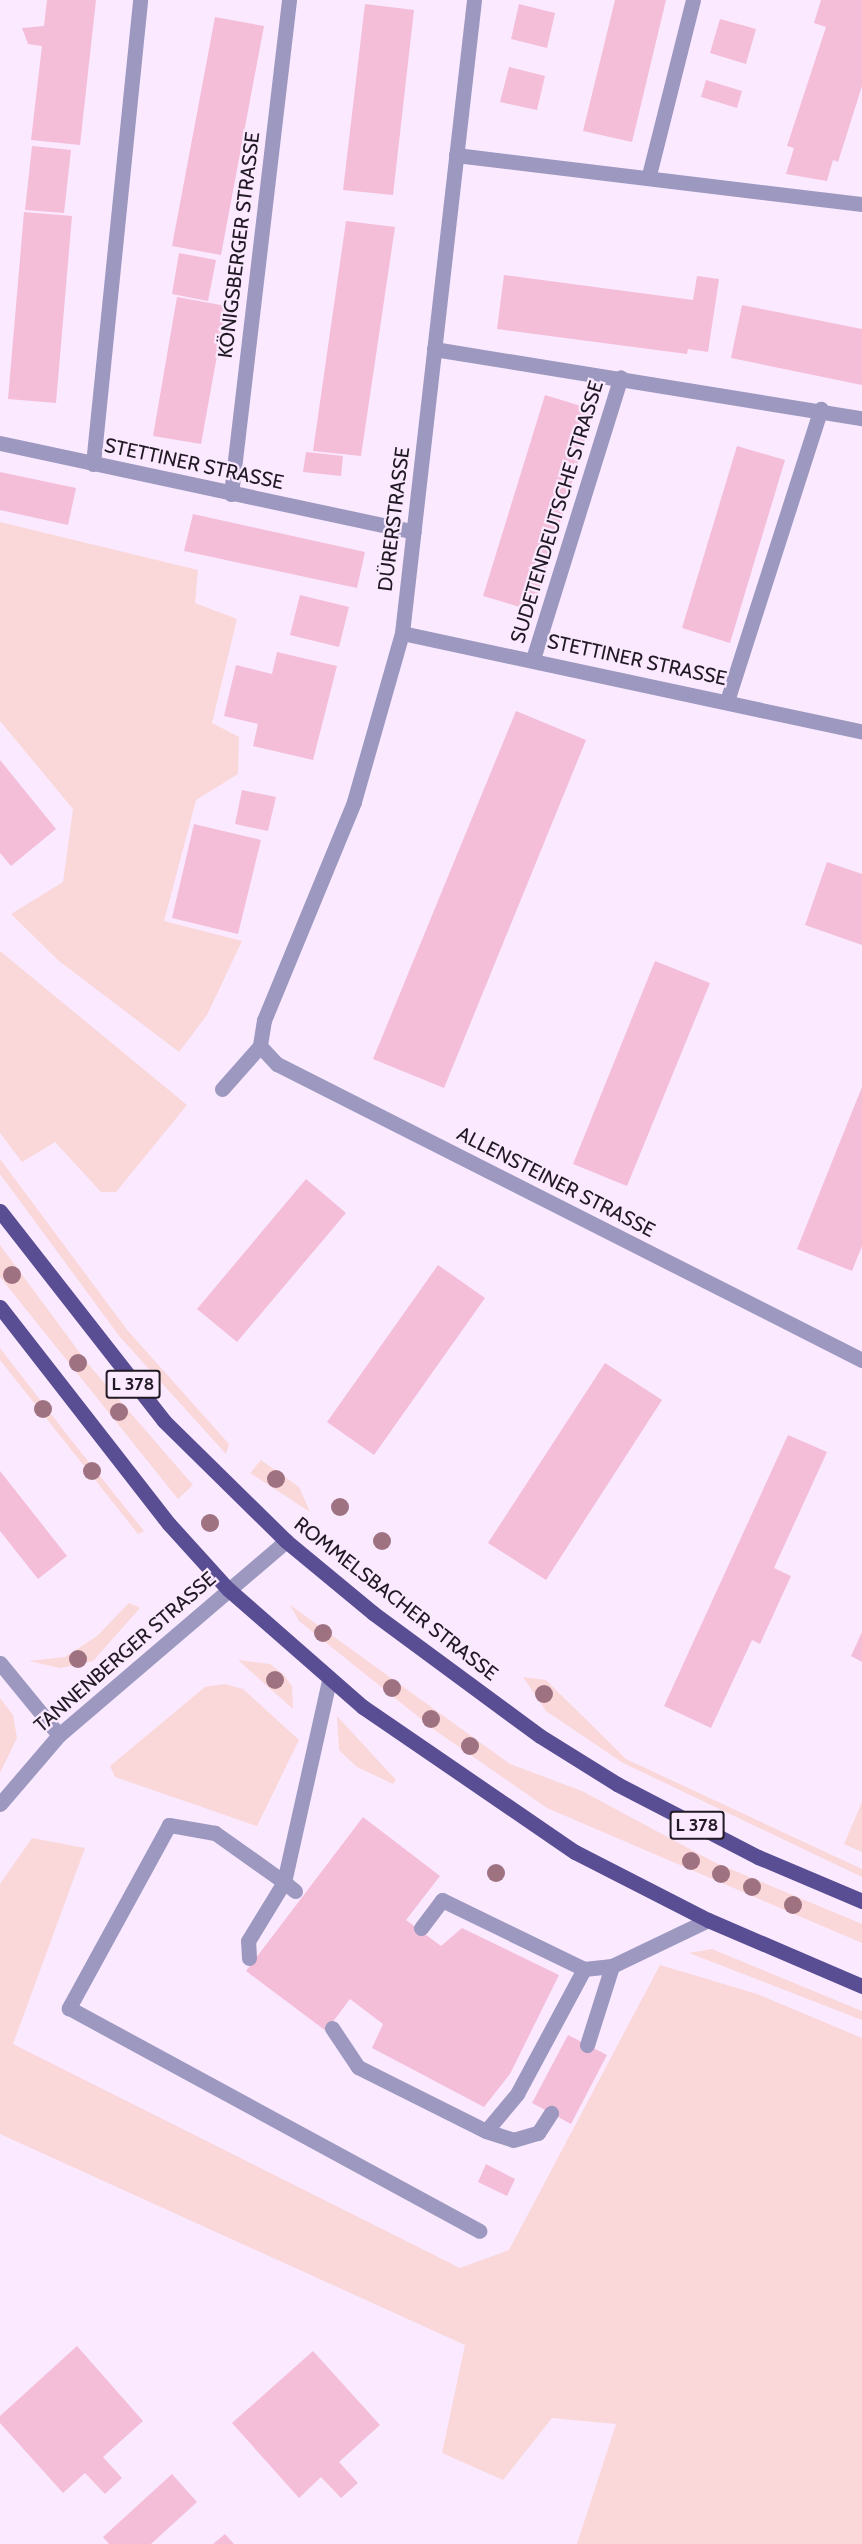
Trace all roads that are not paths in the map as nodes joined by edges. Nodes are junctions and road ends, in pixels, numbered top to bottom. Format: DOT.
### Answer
graph roads {
  1 [pos="140,0"];
  2 [pos="289,0"];
  3 [pos="474,0"];
  4 [pos="693,0"];
  5 [pos="456,155"];
  6 [pos="649,175"];
  7 [pos="862,201"];
  8 [pos="434,349"];
  9 [pos="621,376"];
  10 [pos="821,409"];
  11 [pos="862,418"];
  12 [pos="0,443"];
  13 [pos="93,464"];
  14 [pos="231,494"];
  15 [pos="414,532"];
  16 [pos="402,633"];
  17 [pos="533,659"];
  18 [pos="726,701"];
  19 [pos="862,732"];
  20 [pos="260,1046"];
  21 [pos="222,1089"];
  22 [pos="0,1211"];
  23 [pos="0,1308"];
  24 [pos="862,1360"];
  25 [pos="286,1541"];
  26 [pos="228,1589"];
  27 [pos="0,1663"];
  28 [pos="329,1680"];
  29 [pos="59,1734"];
  30 [pos="0,1804"];
  31 [pos="290,1887"];
  32 [pos="862,1901"];
  33 [pos="708,1920"];
  34 [pos="421,1928"];
  35 [pos="249,1958"];
  36 [pos="612,1966"];
  37 [pos="584,1969"];
  38 [pos="862,1986"];
  39 [pos="332,2028"];
  40 [pos="587,2045"];
  41 [pos="551,2113"];
  42 [pos="486,2131"];
  43 [pos="479,2231"];
  1 -- 13 [label="street"];
  2 -- 14 [label="street, KÖNIGSBERGER STRASSE"];
  3 -- 5 [label="street, DÜRERSTRASSE"];
  4 -- 6 [label="street"];
  5 -- 6 [label="street"];
  5 -- 8 [label="street, DÜRERSTRASSE"];
  6 -- 7 [label="street"];
  8 -- 9 [label="street, SUDETENDEUTSCHE STRASSE"];
  8 -- 15 [label="street, DÜRERSTRASSE"];
  9 -- 10 [label="street, SUDETENDEUTSCHE STRASSE"];
  9 -- 17 [label="street, SUDETENDEUTSCHE STRASSE"];
  10 -- 11 [label="street, SUDETENDEUTSCHE STRASSE"];
  10 -- 18 [label="street"];
  12 -- 13 [label="street, STETTINER STRASSE"];
  13 -- 14 [label="street, STETTINER STRASSE"];
  14 -- 15 [label="street, STETTINER STRASSE"];
  15 -- 16 [label="street, DÜRERSTRASSE"];
  16 -- 17 [label="street, STETTINER STRASSE"];
  16 -- 20 [label="street, DÜRERSTRASSE"];
  17 -- 18 [label="street, STETTINER STRASSE"];
  18 -- 19 [label="street, STETTINER STRASSE"];
  20 -- 21 [label="street"];
  20 -- 24 [label="street, ALLENSTEINER STRASSE"];
  22 -- 25 [label="main road, ROMMELSBACHER STRASSE / L 378"];
  23 -- 26 [label="main road, L 378"];
  25 -- 26 [label="street, TANNENBERGER STRASSE"];
  25 -- 32 [label="main road, ROMMELSBACHER STRASSE / L 378"];
  26 -- 28 [label="main road, L 378"];
  26 -- 29 [label="street, TANNENBERGER STRASSE"];
  27 -- 29 [label="street"];
  28 -- 31 [label="street"];
  28 -- 33 [label="main road, L 378"];
  29 -- 30 [label="street, TANNENBERGER STRASSE"];
  31 -- 35 [label="street"];
  31 -- 43 [label="street"];
  33 -- 36 [label="street"];
  33 -- 38 [label="main road, L 378"];
  34 -- 37 [label="street"];
  36 -- 37 [label="street"];
  36 -- 40 [label="street"];
  37 -- 42 [label="street"];
  39 -- 42 [label="street"];
  41 -- 42 [label="street"];
}
